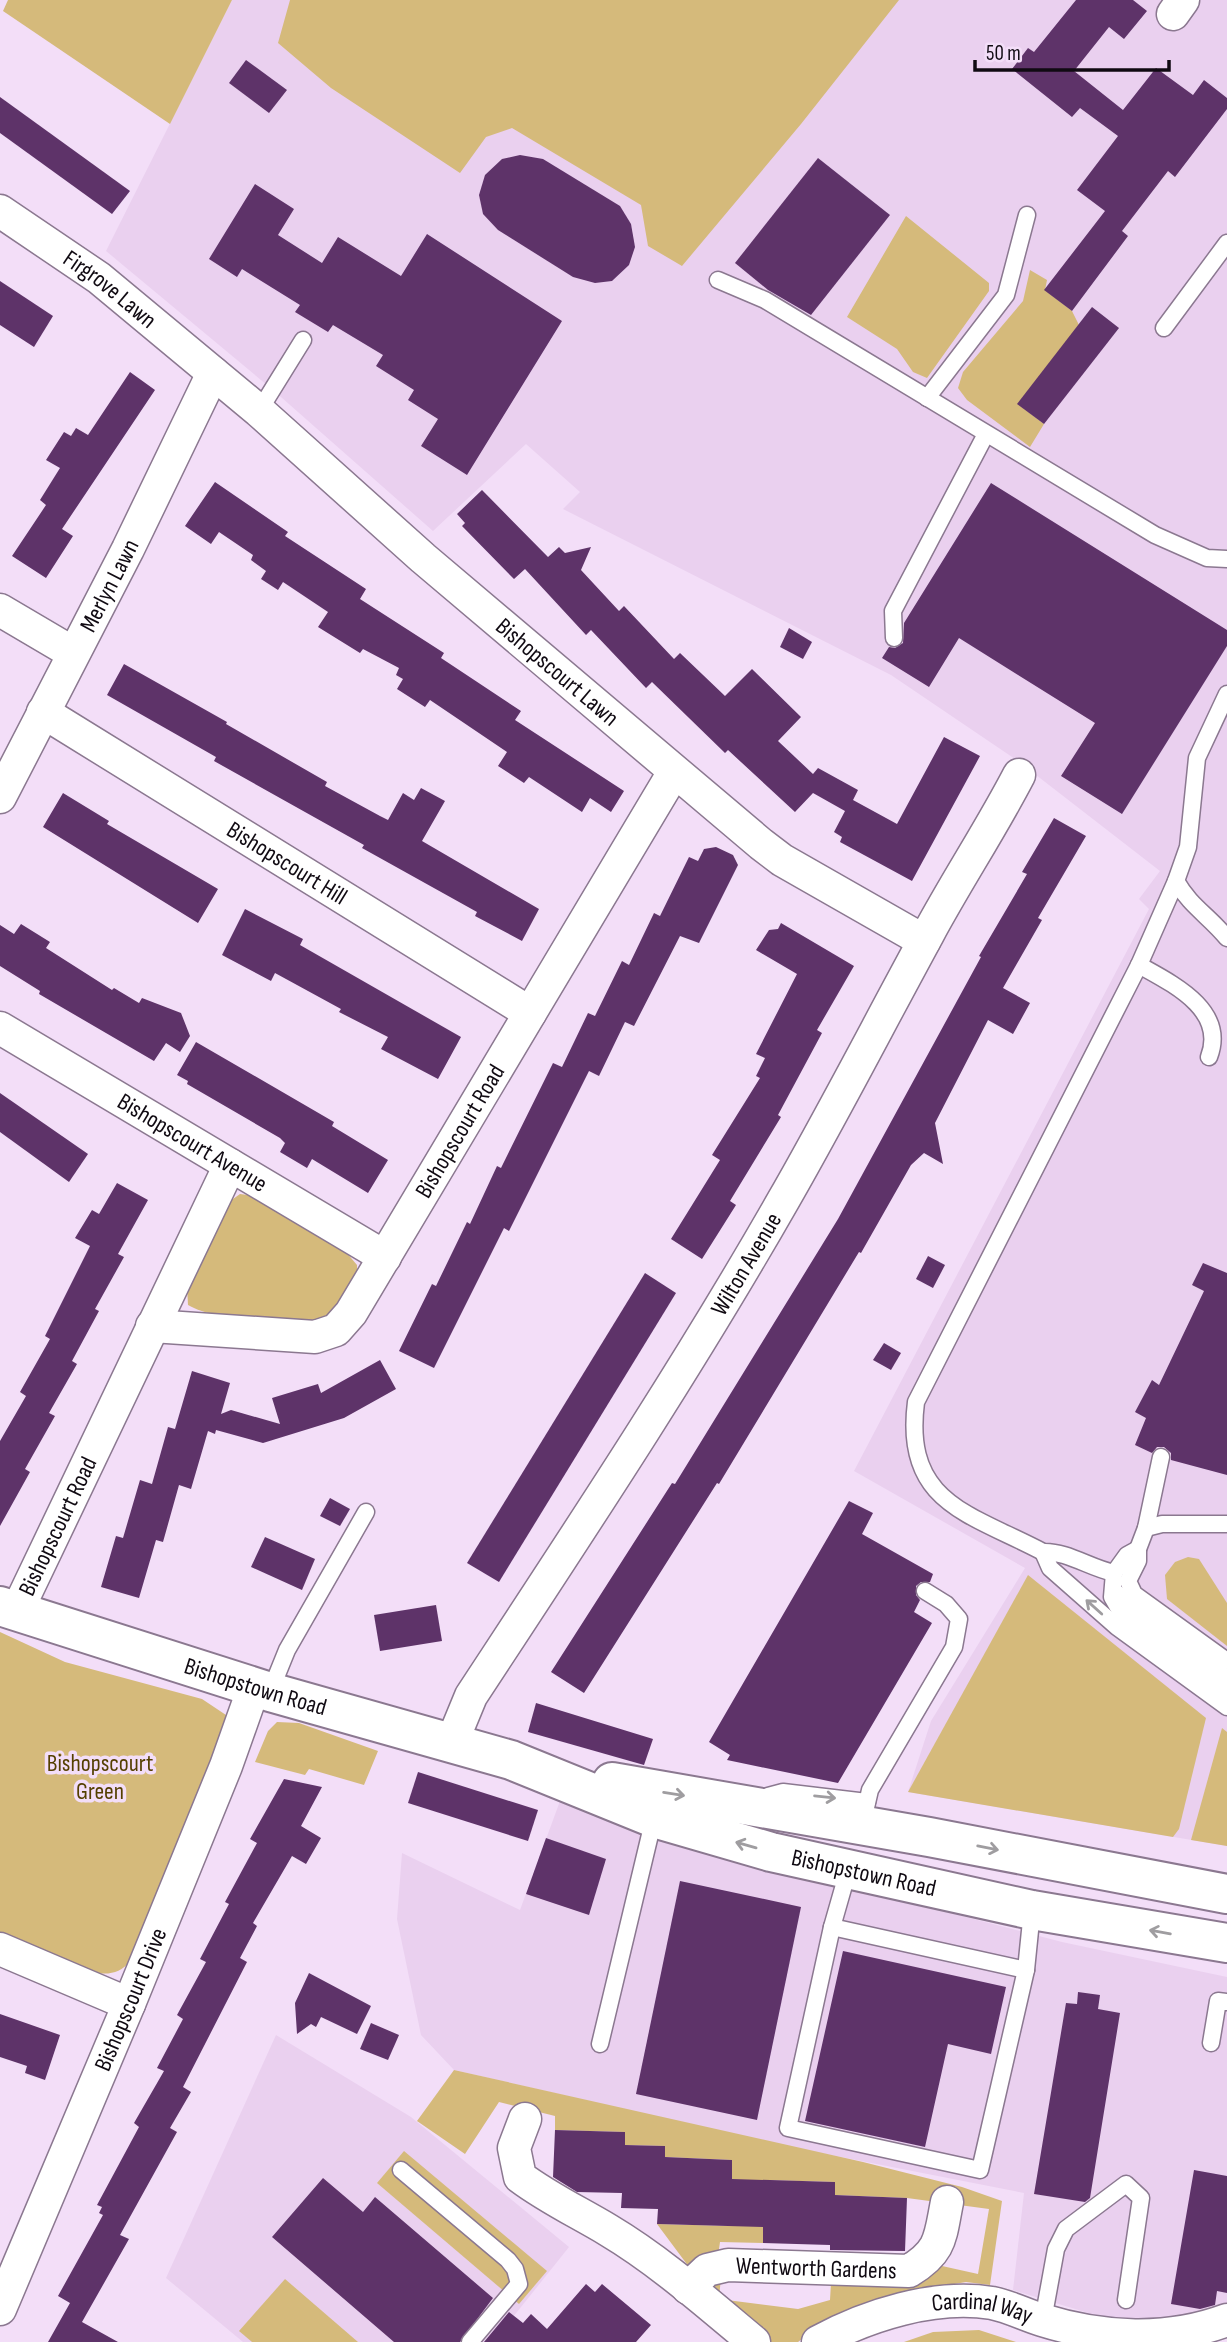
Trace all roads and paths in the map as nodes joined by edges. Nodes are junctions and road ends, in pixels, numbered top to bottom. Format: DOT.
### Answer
graph roads {
  1 [pos="0,211"];
  2 [pos="1027,215"];
  3 [pos="1227,243"];
  4 [pos="718,280"];
  5 [pos="1164,328"];
  6 [pos="303,340"];
  7 [pos="213,373"];
  8 [pos="927,398"];
  9 [pos="259,411"];
  10 [pos="986,434"];
  11 [pos="1227,559"];
  12 [pos="0,610"];
  13 [pos="894,638"];
  14 [pos="72,653"];
  15 [pos="1227,694"];
  16 [pos="43,712"];
  17 [pos="674,772"];
  18 [pos="1019,775"];
  19 [pos="0,797"];
  20 [pos="1176,881"];
  21 [pos="1227,938"];
  22 [pos="924,941"];
  23 [pos="1139,965"];
  24 [pos="530,1013"];
  25 [pos="0,1028"];
  26 [pos="1209,1058"];
  27 [pos="230,1165"];
  28 [pos="385,1257"];
  29 [pos="152,1326"];
  30 [pos="1161,1457"];
  31 [pos="366,1512"];
  32 [pos="1227,1524"];
  33 [pos="1146,1528"];
  34 [pos="1138,1549"];
  35 [pos="1043,1552"];
  36 [pos="1093,1568"];
  37 [pos="1115,1573"];
  38 [pos="1113,1590"];
  39 [pos="925,1591"];
  40 [pos="9,1609"];
  41 [pos="1227,1661"];
  42 [pos="1227,1679"];
  43 [pos="262,1689"];
  44 [pos="1227,1693"];
  45 [pos="1227,1707"];
  46 [pos="452,1742"];
  47 [pos="511,1760"];
  48 [pos="864,1813"];
  49 [pos="654,1818"];
  50 [pos="848,1871"];
  51 [pos="1227,1894"];
  52 [pos="1032,1910"];
  53 [pos="831,1927"];
  54 [pos="1227,1944"];
  55 [pos="0,1949"];
  56 [pos="1026,1970"];
  57 [pos="1227,2002"];
  58 [pos="129,2004"];
  59 [pos="1212,2043"];
  60 [pos="600,2044"];
  61 [pos="525,2119"];
  62 [pos="401,2170"];
  63 [pos="947,2202"];
  64 [pos="688,2288"];
  65 [pos="1126,2300"];
  66 [pos="0,2308"];
  67 [pos="1043,2320"];
  68 [pos="1227,2320"];
  69 [pos="470,2342"];
  70 [pos="754,2342"];
  71 [pos="818,2342"];
  1 -- 7 [label="street, Firgrove Lawn"];
  2 -- 8 [label="lane"];
  3 -- 5 [label="lane"];
  4 -- 8 [label="lane"];
  6 -- 9 [label="lane"];
  7 -- 9 [label="street, Bishopscourt Lawn"];
  7 -- 14 [label="street, Merlyn Lawn"];
  8 -- 10 [label="lane"];
  9 -- 17 [label="street, Bishopscourt Lawn"];
  10 -- 11 [label="lane"];
  10 -- 13 [label="lane"];
  12 -- 14 [label="street"];
  14 -- 16 [label="street, Merlyn Lawn"];
  15 -- 20 [label="lane"];
  16 -- 19 [label="street, Merlyn Lawn"];
  16 -- 24 [label="street, Bishopscourt Hill"];
  17 -- 22 [label="street, Bishopscourt Lawn"];
  17 -- 24 [label="street, Bishopscourt Road"];
  18 -- 22 [label="street, Wilton Avenue"];
  20 -- 21 [label="lane"];
  20 -- 23 [label="lane"];
  22 -- 46 [label="street, Wilton Avenue"];
  23 -- 26 [label="lane"];
  23 -- 35 [label="lane"];
  24 -- 28 [label="street, Bishopscourt Road"];
  25 -- 27 [label="street, Bishopscourt Avenue"];
  27 -- 28 [label="street, Bishopscourt Avenue"];
  27 -- 29 [label="street, Bishopscourt Road"];
  28 -- 29 [label="street, Bishopscourt Road"];
  29 -- 40 [label="street, Bishopscourt Road"];
  30 -- 33 [label="lane"];
  31 -- 43 [label="lane"];
  32 -- 33 [label="lane"];
  33 -- 34 [label="lane"];
  34 -- 37 [label="lane"];
  34 -- 41 [label="lane"];
  35 -- 36 [label="lane"];
  45 -- 35 [label="lane, one-way"];
  36 -- 37 [label="lane"];
  36 -- 38 [label="lane"];
  37 -- 38 [label="lane"];
  38 -- 42 [label="lane"];
  38 -- 44 [label="lane"];
  39 -- 48 [label="lane"];
  40 -- 43 [label="main road, Bishopstown Road"];
  43 -- 46 [label="main road, Bishopstown Road"];
  43 -- 58 [label="street, Bishopscourt Drive"];
  46 -- 47 [label="main road, Bishopstown Road"];
  47 -- 48 [label="main road, Bishopstown Road, one-way"];
  47 -- 49 [label="main road, Bishopstown Road"];
  48 -- 51 [label="main road, Bishopstown Road, one-way"];
  50 -- 49 [label="main road, Bishopstown Road, one-way"];
  49 -- 60 [label="lane"];
  50 -- 52 [label="main road, Bishopstown Road"];
  50 -- 53 [label="lane"];
  54 -- 52 [label="main road, Bishopstown Road, one-way"];
  52 -- 56 [label="lane"];
  53 -- 56 [label="lane"];
  53 -- 56 [label="lane"];
  55 -- 58 [label="street"];
  57 -- 59 [label="lane"];
  58 -- 66 [label="street, Bishopscourt Drive"];
  61 -- 64 [label="street, Wentworth Gardens"];
  62 -- 69 [label="lane"];
  63 -- 64 [label="street, Wentworth Gardens"];
  64 -- 70 [label="street, Wentworth Gardens"];
  65 -- 67 [label="lane"];
  67 -- 68 [label="street, Cardinal Way"];
  67 -- 71 [label="street, Cardinal Way"];
}
